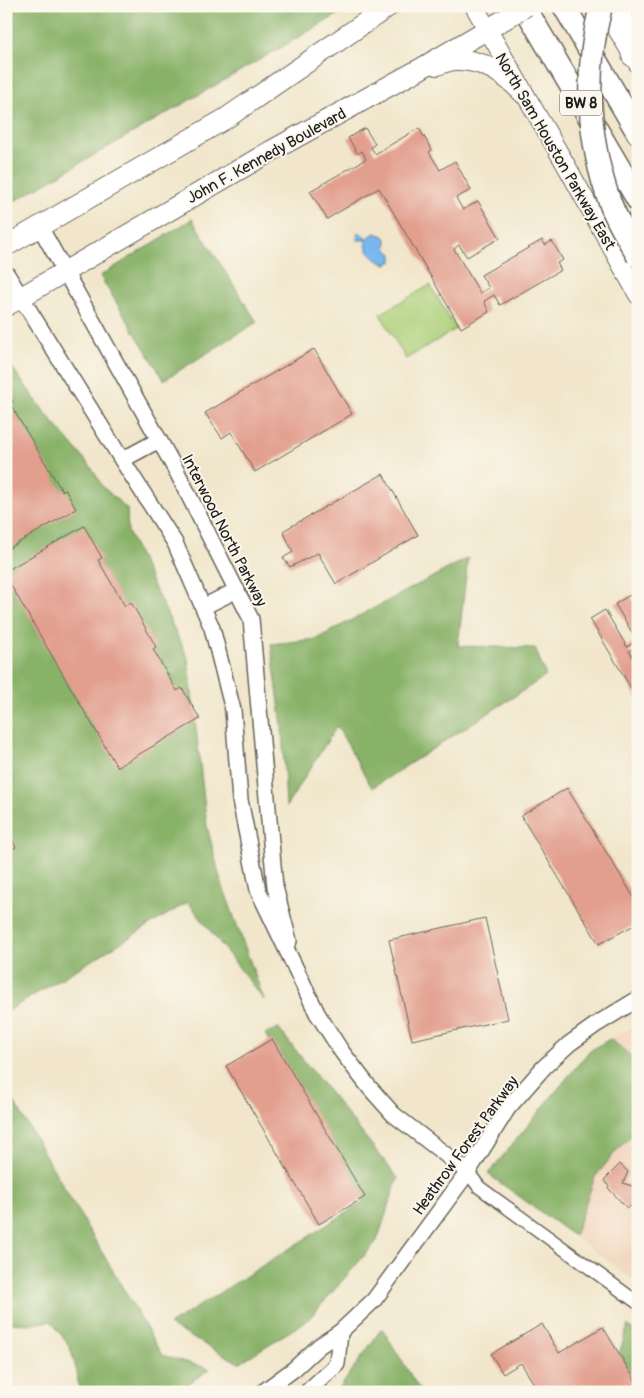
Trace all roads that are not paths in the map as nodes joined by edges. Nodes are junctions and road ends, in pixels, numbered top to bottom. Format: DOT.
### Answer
graph roads {
  1 [pos="389,6"];
  2 [pos="474,6"];
  3 [pos="525,6"];
  4 [pos="564,6"];
  5 [pos="602,6"];
  6 [pos="621,6"];
  7 [pos="486,30"];
  8 [pos="635,60"];
  9 [pos="420,69"];
  10 [pos="524,94"];
  11 [pos="638,133"];
  12 [pos="638,200"];
  13 [pos="40,226"];
  14 [pos="6,246"];
  15 [pos="638,256"];
  16 [pos="65,271"];
  17 [pos="6,273"];
  18 [pos="638,295"];
  19 [pos="14,301"];
  20 [pos="159,440"];
  21 [pos="122,460"];
  22 [pos="237,590"];
  23 [pos="203,607"];
  24 [pos="296,969"];
  25 [pos="638,999"];
  26 [pos="468,1172"];
  27 [pos="638,1302"];
  28 [pos="340,1332"];
  29 [pos="263,1392"];
  30 [pos="306,1392"];
  1 -- 13 [label="main road"];
  2 -- 7 [label="main road, North Sam Houston Parkway East"];
  3 -- 7 [label="main road, John F. Kennedy Boulevard, bridge"];
  3 -- 12 [label="highway, BW 8"];
  4 -- 11 [label="highway, BW 8"];
  5 -- 8 [label="main road"];
  5 -- 15 [label="highway, bridge"];
  6 -- 8 [label="main road"];
  7 -- 9 [label="main road, John F. Kennedy Boulevard"];
  7 -- 10 [label="main road, North Sam Houston Parkway East"];
  9 -- 10 [label="main road"];
  9 -- 16 [label="main road, John F. Kennedy Boulevard"];
  10 -- 18 [label="main road, North Sam Houston Parkway East"];
  13 -- 14 [label="main road"];
  13 -- 16 [label="street, Interwood North Parkway"];
  16 -- 19 [label="main road, John F. Kennedy Boulevard"];
  16 -- 20 [label="street, Interwood North Parkway"];
  17 -- 19 [label="street, Interwood North Parkway"];
  19 -- 21 [label="street, Interwood North Parkway"];
  20 -- 21 [label="street"];
  20 -- 22 [label="street, Interwood North Parkway"];
  21 -- 23 [label="street, Interwood North Parkway"];
  22 -- 23 [label="street"];
  22 -- 24 [label="street, Interwood North Parkway"];
  23 -- 24 [label="street, Interwood North Parkway"];
  24 -- 26 [label="street, Interwood North Parkway"];
  25 -- 26 [label="street, Heathrow Forest Parkway"];
  26 -- 27 [label="street, Interwood North Parkway"];
  26 -- 28 [label="street, Heathrow Forest Parkway"];
  28 -- 29 [label="street, Heathrow Forest Parkway"];
  28 -- 30 [label="street"];
}
